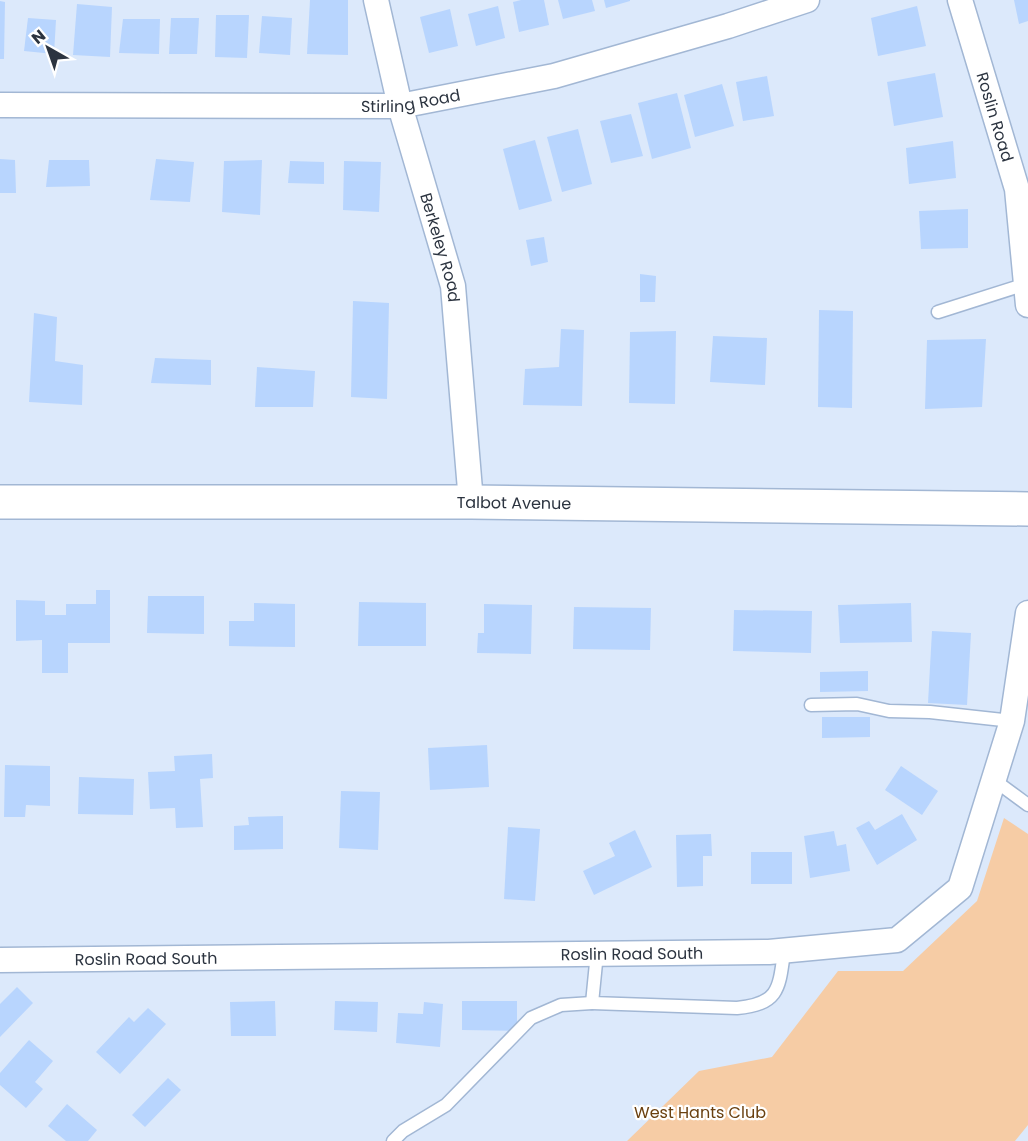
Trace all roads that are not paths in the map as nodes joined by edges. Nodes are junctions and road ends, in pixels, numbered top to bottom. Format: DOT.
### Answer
graph roads {
  1 [pos="376,0"];
  2 [pos="807,0"];
  3 [pos="960,0"];
  4 [pos="0,105"];
  5 [pos="400,106"];
  6 [pos="1027,295"];
  7 [pos="938,312"];
  8 [pos="0,502"];
  9 [pos="471,502"];
  10 [pos="1028,509"];
  11 [pos="1028,613"];
  12 [pos="811,705"];
  13 [pos="1012,721"];
  14 [pos="994,780"];
  15 [pos="1028,806"];
  16 [pos="784,952"];
  17 [pos="597,953"];
  18 [pos="0,960"];
  19 [pos="592,1003"];
  20 [pos="393,1141"];
  1 -- 5 [label="street, Berkeley Road"];
  2 -- 5 [label="street, Stirling Road"];
  3 -- 6 [label="street, Roslin Road"];
  4 -- 5 [label="street, Stirling Road"];
  5 -- 9 [label="street, Berkeley Road"];
  6 -- 7 [label="lane"];
  8 -- 9 [label="main road, Talbot Avenue"];
  9 -- 10 [label="main road, Talbot Avenue"];
  11 -- 13 [label="street, Roslin Road South"];
  12 -- 13 [label="lane"];
  13 -- 14 [label="street, Roslin Road South"];
  14 -- 15 [label="lane"];
  14 -- 16 [label="street, Roslin Road South"];
  16 -- 17 [label="street, Roslin Road South"];
  16 -- 19 [label="lane"];
  17 -- 18 [label="street, Roslin Road South"];
  17 -- 19 [label="lane"];
  19 -- 20 [label="lane"];
}
